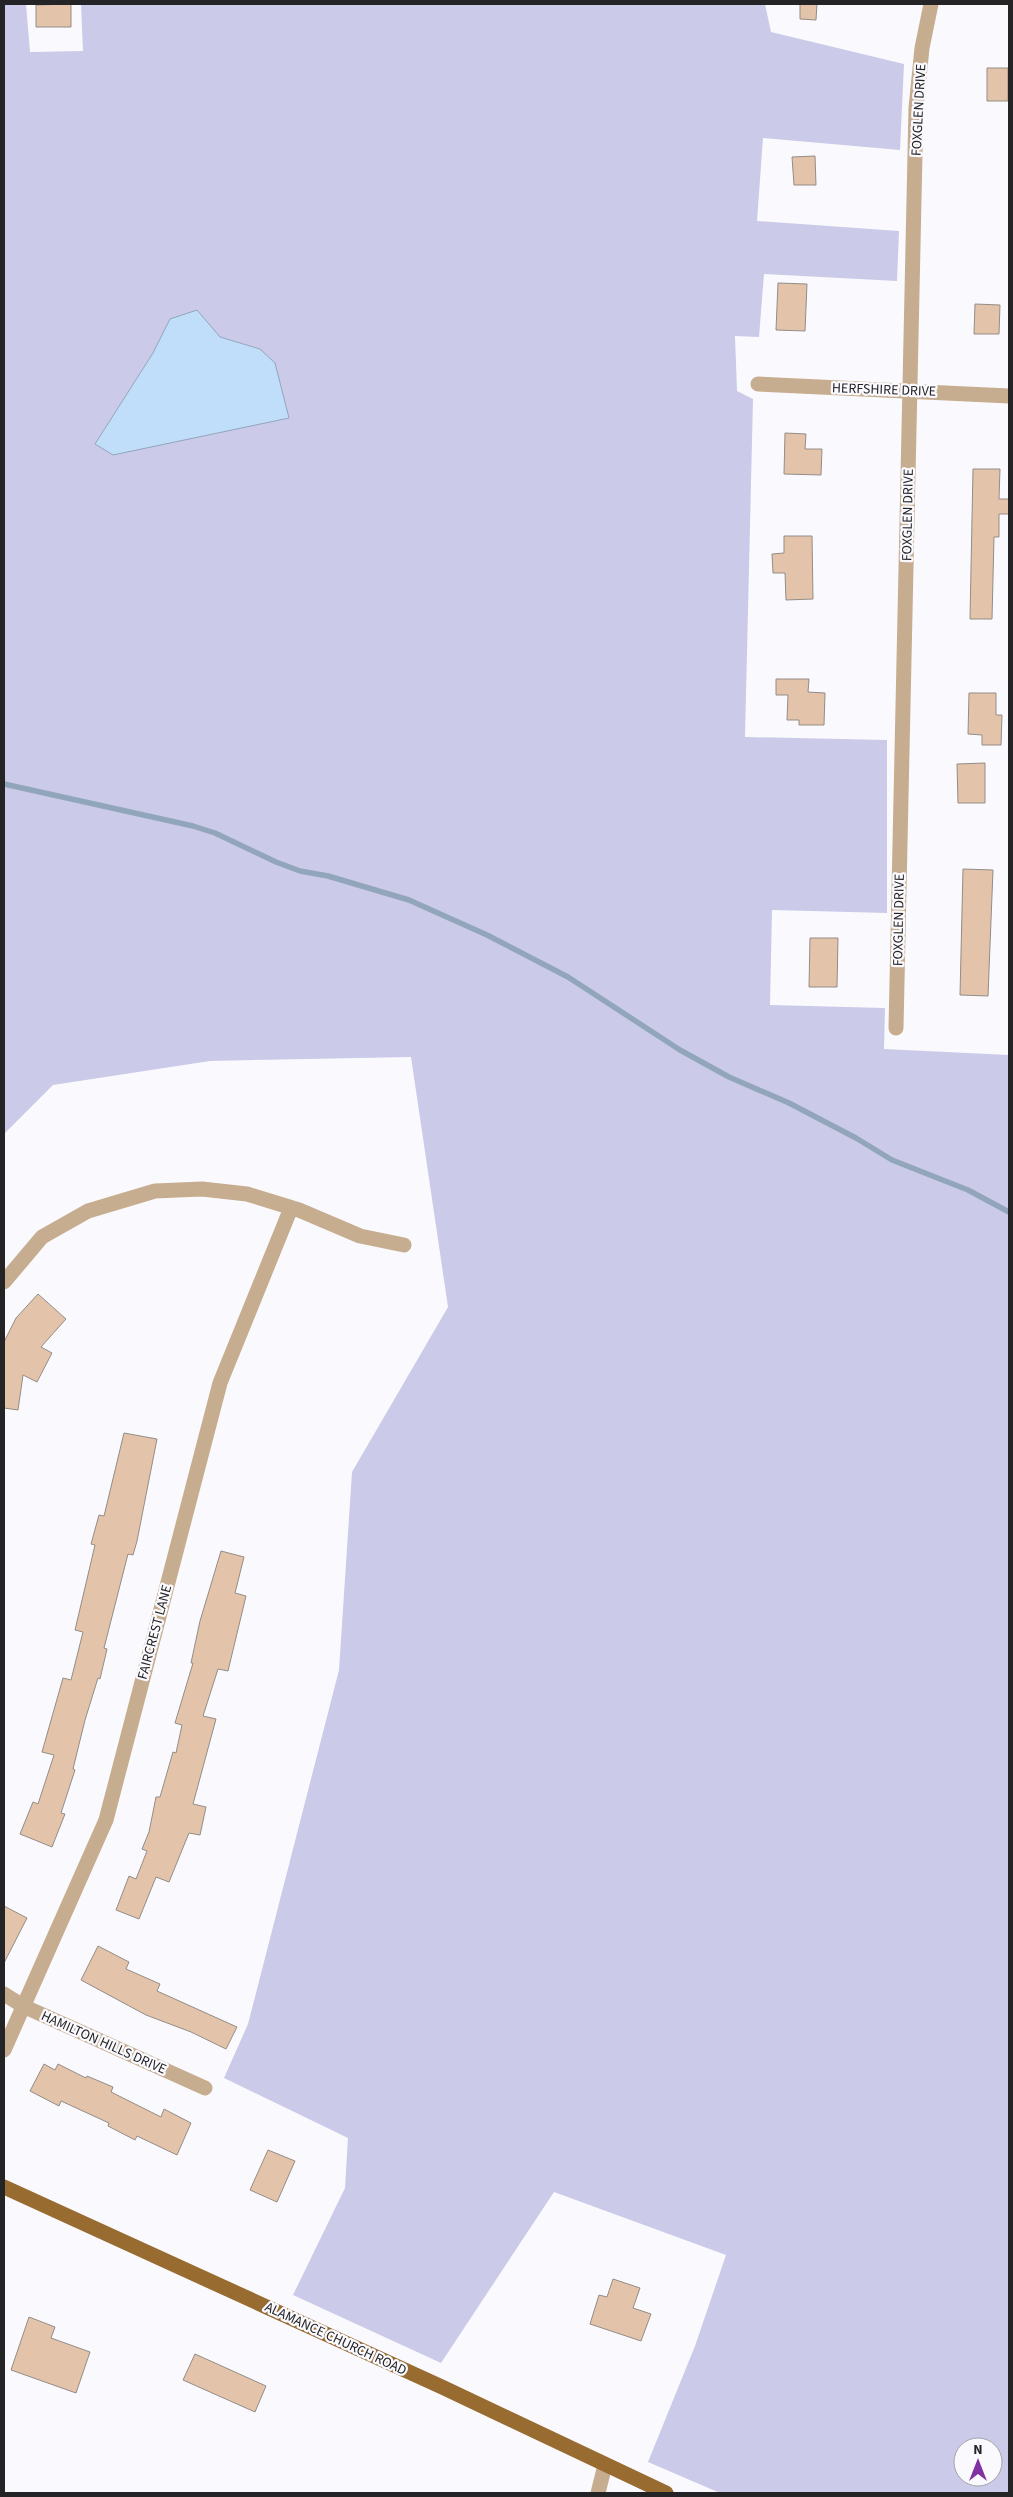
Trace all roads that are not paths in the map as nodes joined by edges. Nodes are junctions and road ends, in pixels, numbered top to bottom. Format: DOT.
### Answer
graph roads {
  1 [pos="931,4"];
  2 [pos="758,384"];
  3 [pos="909,390"];
  4 [pos="1009,396"];
  5 [pos="896,1028"];
  6 [pos="291,1208"];
  7 [pos="404,1245"];
  8 [pos="4,1282"];
  9 [pos="4,1994"];
  10 [pos="23,2006"];
  11 [pos="4,2050"];
  12 [pos="205,2088"];
  13 [pos="4,2187"];
  14 [pos="605,2465"];
  15 [pos="598,2493"];
  16 [pos="666,2493"];
  1 -- 3 [label="street, FOXGLEN DRIVE"];
  2 -- 3 [label="street, HERFSHIRE DRIVE"];
  3 -- 4 [label="street, HERFSHIRE DRIVE"];
  3 -- 5 [label="street, FOXGLEN DRIVE"];
  6 -- 7 [label="street"];
  6 -- 8 [label="street"];
  6 -- 10 [label="street, FAIRCREST LANE"];
  9 -- 10 [label="street, HAMILTON HILLS DRIVE"];
  10 -- 11 [label="street, FAIRCREST LANE"];
  10 -- 12 [label="street, HAMILTON HILLS DRIVE"];
  13 -- 14 [label="main road, ALAMANCE CHURCH ROAD"];
  14 -- 15 [label="street"];
  14 -- 16 [label="main road, ALAMANCE CHURCH ROAD"];
}
